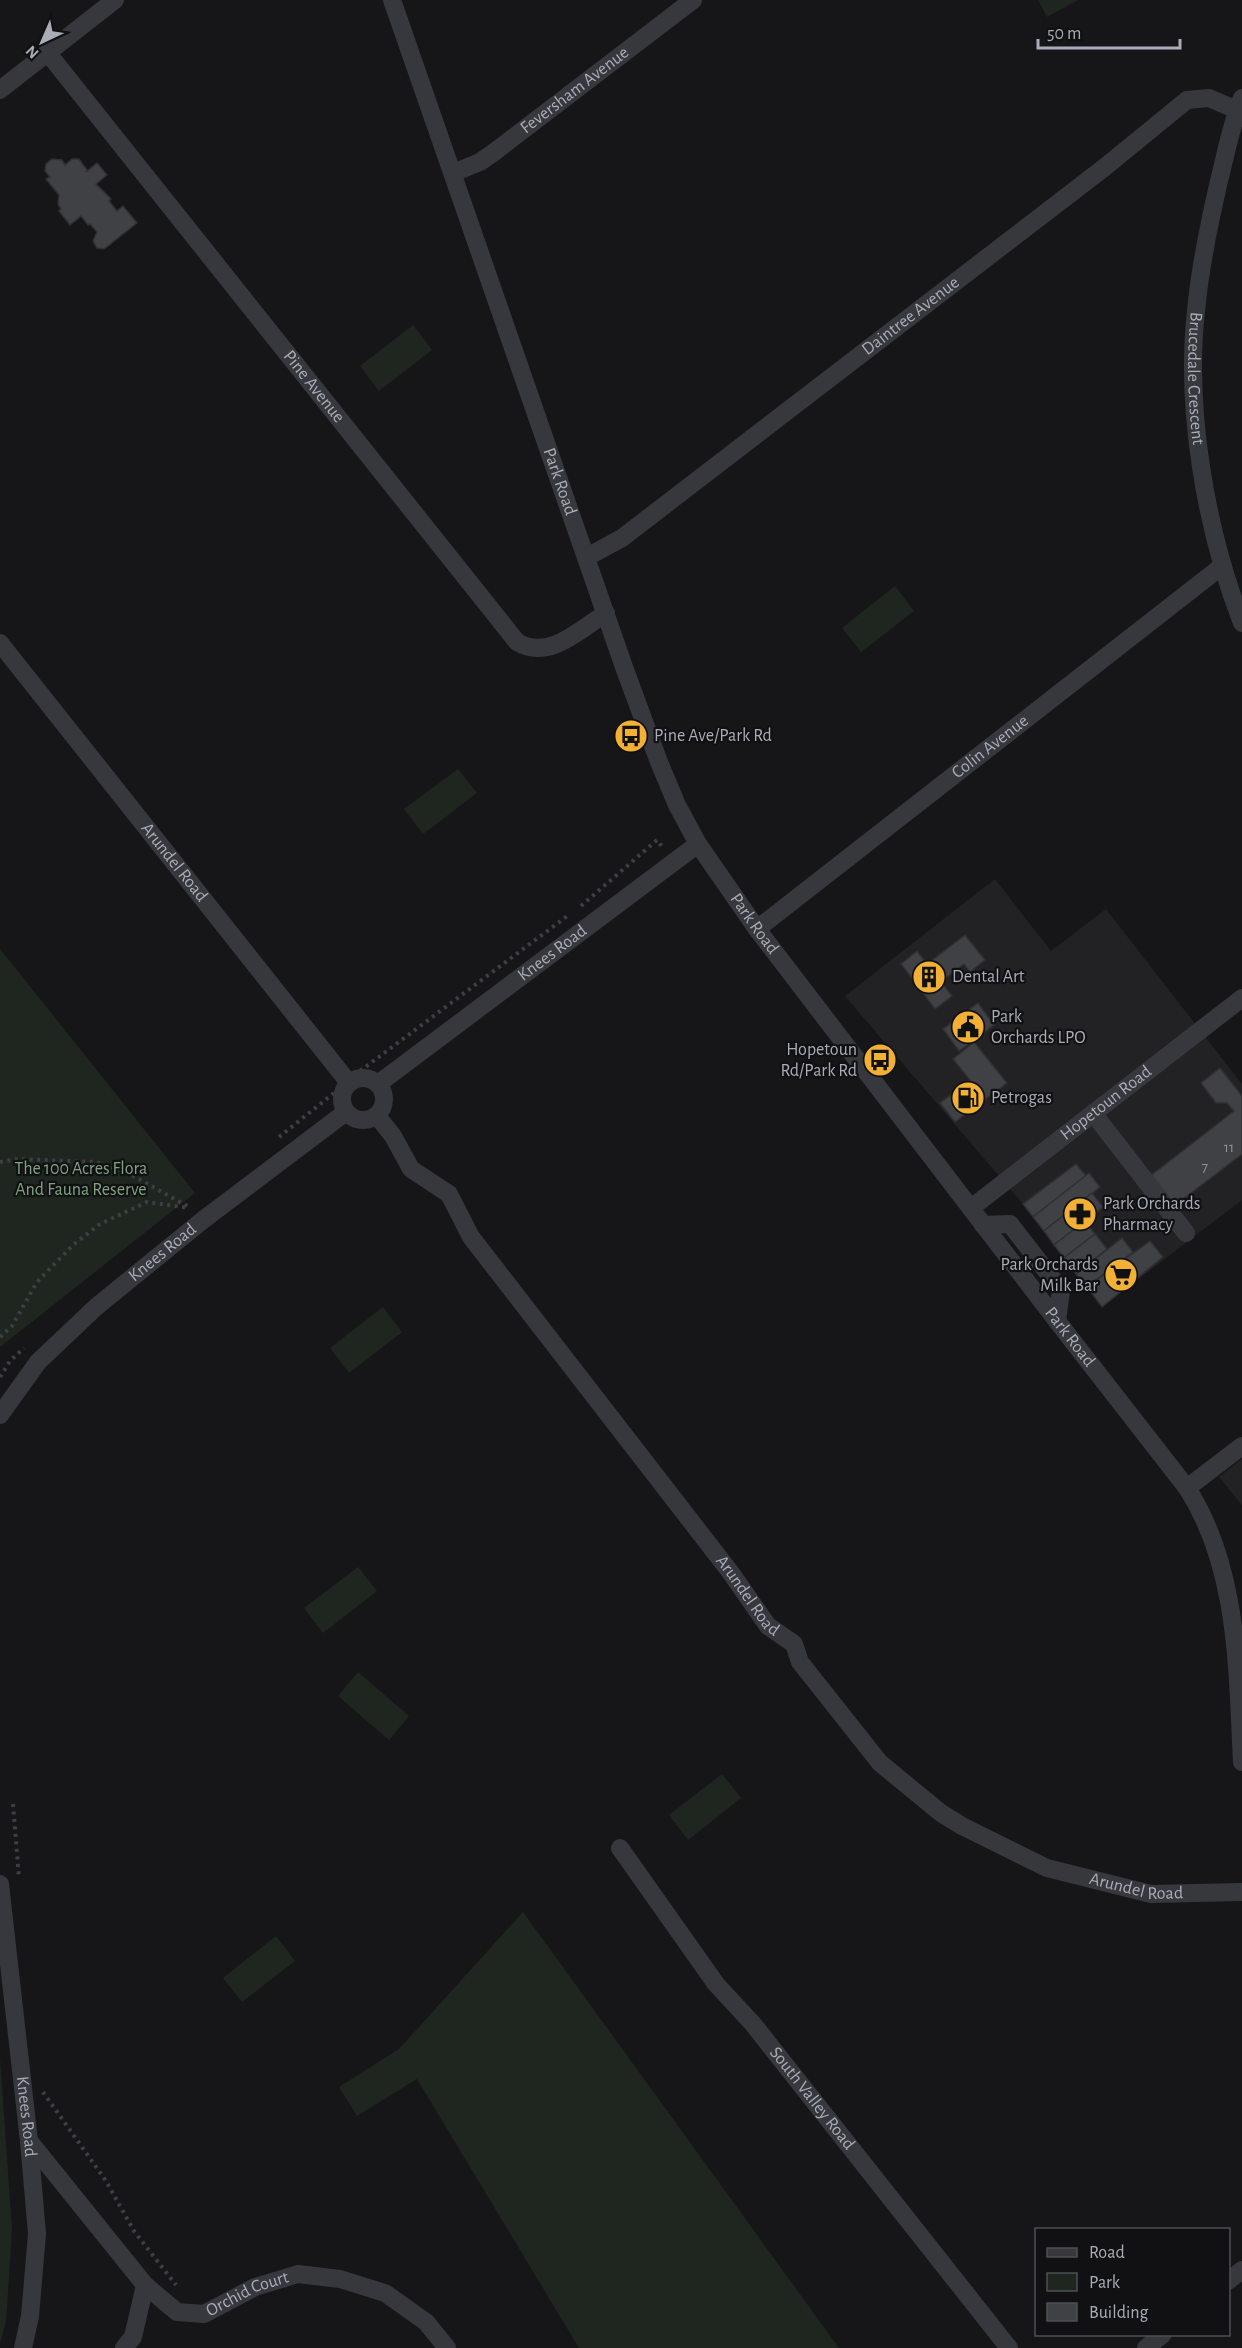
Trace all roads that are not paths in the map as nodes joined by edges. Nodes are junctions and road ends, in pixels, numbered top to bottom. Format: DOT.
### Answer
graph roads {
  1 [pos="115,0"];
  2 [pos="392,0"];
  3 [pos="693,0"];
  4 [pos="47,52"];
  5 [pos="0,90"];
  6 [pos="1240,104"];
  7 [pos="453,173"];
  8 [pos="587,557"];
  9 [pos="1222,566"];
  10 [pos="606,613"];
  11 [pos="1242,623"];
  12 [pos="0,643"];
  13 [pos="698,844"];
  14 [pos="757,928"];
  15 [pos="1242,998"];
  16 [pos="349,1083"];
  17 [pos="378,1084"];
  18 [pos="346,1112"];
  19 [pos="1093,1113"];
  20 [pos="377,1116"];
  21 [pos="970,1208"];
  22 [pos="1186,1233"];
  23 [pos="0,1415"];
  24 [pos="1242,1446"];
  25 [pos="1187,1488"];
  26 [pos="1242,1762"];
  27 [pos="620,1848"];
  28 [pos="0,1884"];
  29 [pos="1242,1892"];
  30 [pos="6,2004"];
  31 [pos="29,2141"];
  32 [pos="1242,2270"];
  33 [pos="1230,2279"];
  34 [pos="145,2285"];
  35 [pos="1161,2336"];
  36 [pos="23,2348"];
  37 [pos="124,2348"];
  38 [pos="447,2348"];
  39 [pos="1009,2348"];
  40 [pos="1146,2348"];
  1 -- 4 [label="street"];
  2 -- 7 [label="street, Park Road"];
  3 -- 7 [label="street, Feversham Avenue"];
  4 -- 5 [label="street"];
  4 -- 10 [label="street, Pine Avenue"];
  6 -- 8 [label="street, Daintree Avenue"];
  6 -- 9 [label="street, Brucedale Crescent"];
  7 -- 8 [label="street, Park Road"];
  8 -- 10 [label="street, Park Road"];
  9 -- 11 [label="street, Brucedale Crescent"];
  9 -- 14 [label="street, Colin Avenue"];
  10 -- 13 [label="street, Park Road"];
  12 -- 16 [label="street, Arundel Road"];
  13 -- 14 [label="street, Park Road"];
  13 -- 17 [label="street, Knees Road"];
  14 -- 21 [label="street, Park Road"];
  15 -- 19 [label="street, Hopetoun Road"];
  16 -- 17 [label="street"];
  16 -- 18 [label="street"];
  17 -- 20 [label="street"];
  18 -- 20 [label="street"];
  18 -- 23 [label="street, Knees Road"];
  19 -- 21 [label="street, Hopetoun Road"];
  19 -- 22 [label="street"];
  20 -- 29 [label="street, Arundel Road"];
  21 -- 25 [label="street, Park Road"];
  24 -- 25 [label="street"];
  25 -- 26 [label="street, Park Road"];
  27 -- 39 [label="street, South Valley Road"];
  28 -- 30 [label="street, Knees Road"];
  30 -- 31 [label="street, Knees Road"];
  31 -- 34 [label="street, Orchid Court"];
  31 -- 36 [label="street, Knees Road"];
  32 -- 33 [label="street"];
  34 -- 37 [label="street"];
  34 -- 38 [label="street, Orchid Court"];
  35 -- 40 [label="street"];
}
